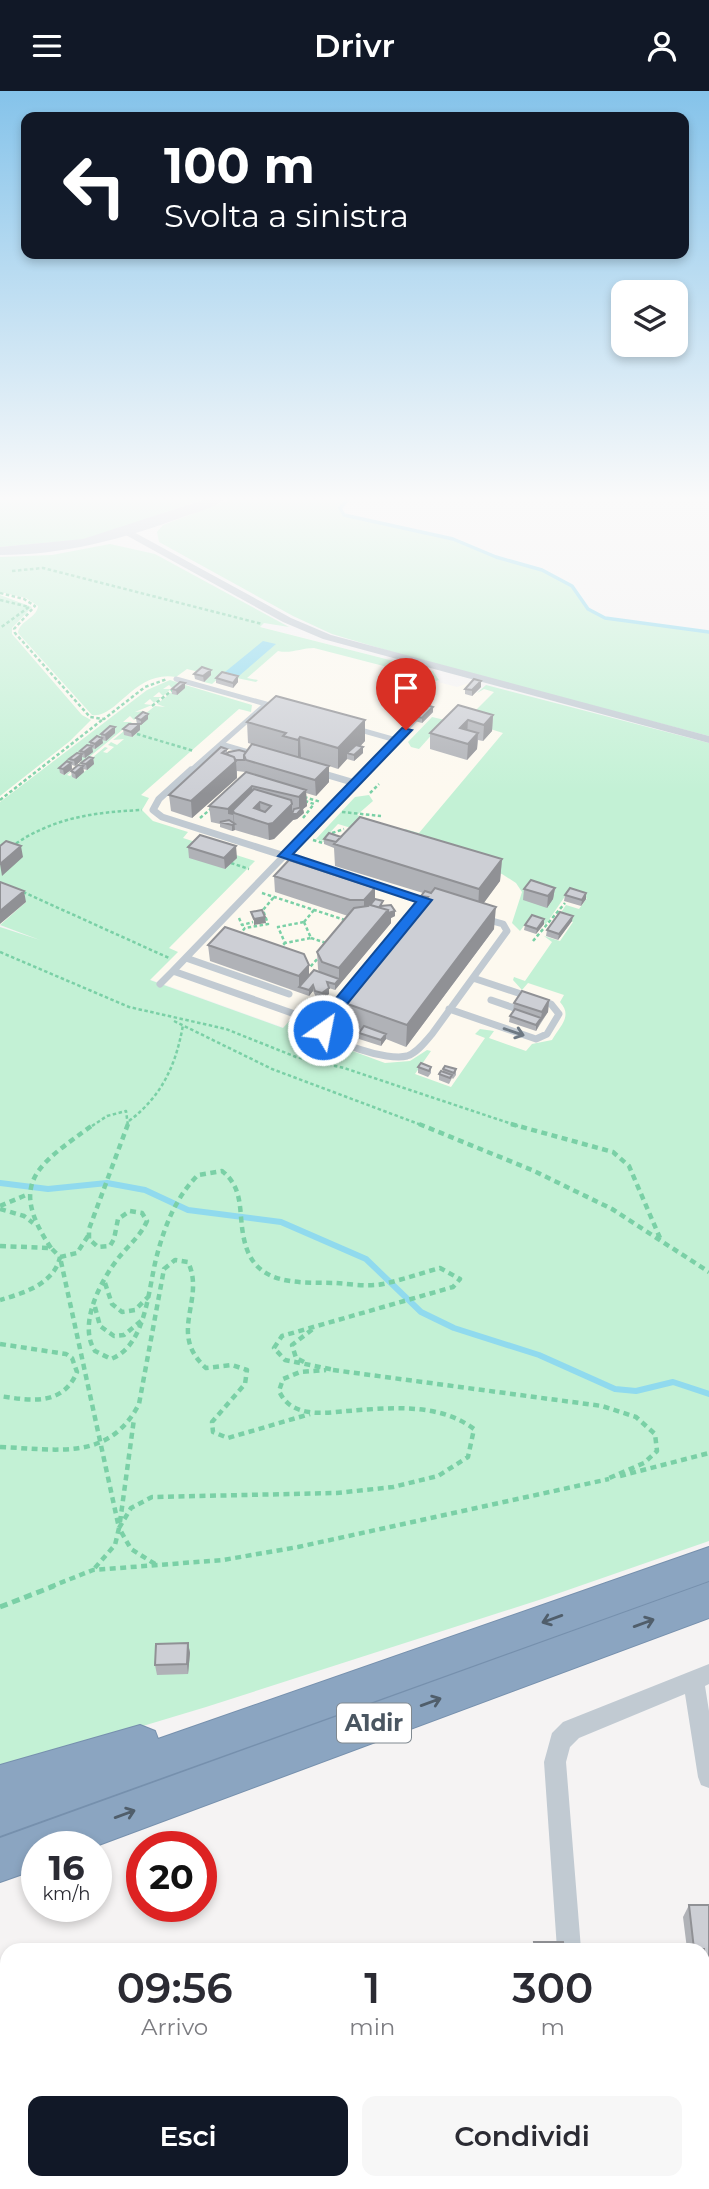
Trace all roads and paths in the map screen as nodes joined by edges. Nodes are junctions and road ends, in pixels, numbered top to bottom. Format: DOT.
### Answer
graph roads {
  1 [pos="20,598"];
  2 [pos="160,598"];
  3 [pos="247,598"];
  4 [pos="0,600"];
  5 [pos="262,624"];
  6 [pos="0,628"];
  7 [pos="176,679"];
  8 [pos="184,681"];
  9 [pos="266,704"];
  10 [pos="153,705"];
  11 [pos="279,713"];
  12 [pos="421,714"];
  13 [pos="104,719"];
  14 [pos="348,731"];
  15 [pos="137,734"];
  16 [pos="396,740"];
  17 [pos="709,740"];
  18 [pos="221,744"];
  19 [pos="194,751"];
  20 [pos="259,755"];
  21 [pos="308,769"];
  22 [pos="355,783"];
  23 [pos="379,784"];
  24 [pos="370,793"];
  25 [pos="0,800"];
  26 [pos="326,803"];
  27 [pos="215,805"];
  28 [pos="144,810"];
  29 [pos="335,814"];
  30 [pos="293,816"];
  31 [pos="381,816"];
  32 [pos="303,819"];
  33 [pos="309,821"];
  34 [pos="196,823"];
  35 [pos="344,829"];
  36 [pos="323,843"];
  37 [pos="10,847"];
  38 [pos="284,856"];
  39 [pos="231,863"];
  40 [pos="272,868"];
  41 [pos="249,870"];
  42 [pos="285,872"];
  43 [pos="19,891"];
  44 [pos="259,893"];
  45 [pos="274,897"];
  46 [pos="425,900"];
  47 [pos="565,903"];
  48 [pos="438,904"];
  49 [pos="257,910"];
  50 [pos="314,910"];
  51 [pos="260,916"];
  52 [pos="475,916"];
  53 [pos="239,918"];
  54 [pos="357,920"];
  55 [pos="253,922"];
  56 [pos="304,922"];
  57 [pos="349,922"];
  58 [pos="268,924"];
  59 [pos="278,927"];
  60 [pos="343,929"];
  61 [pos="336,937"];
  62 [pos="311,938"];
  63 [pos="236,939"];
  64 [pos="533,941"];
  65 [pos="285,943"];
  66 [pos="330,944"];
  67 [pos="0,952"];
  68 [pos="274,955"];
  69 [pos="183,960"];
  70 [pos="298,963"];
  71 [pos="372,964"];
  72 [pos="310,967"];
  73 [pos="382,968"];
  74 [pos="173,971"];
  75 [pos="315,978"];
  76 [pos="473,978"];
  77 [pos="160,984"];
  78 [pos="289,994"];
  79 [pos="307,1000"];
  80 [pos="491,1000"];
  81 [pos="331,1003"];
  82 [pos="449,1009"];
  83 [pos="517,1009"];
  84 [pos="168,1018"];
  85 [pos="323,1024"];
  86 [pos="183,1025"];
  87 [pos="129,1121"];
  88 [pos="27,1193"];
  89 [pos="0,1207"];
  90 [pos="35,1224"];
  91 [pos="88,1234"];
  92 [pos="660,1238"];
  93 [pos="0,1246"];
  94 [pos="51,1248"];
  95 [pos="60,1257"];
  96 [pos="709,1272"];
  97 [pos="105,1282"];
  98 [pos="150,1294"];
  99 [pos="0,1300"];
  100 [pos="95,1305"];
  101 [pos="143,1320"];
  102 [pos="317,1325"];
  103 [pos="0,1344"];
  104 [pos="309,1365"];
  105 [pos="335,1370"];
  106 [pos="0,1396"];
  107 [pos="312,1413"];
  108 [pos="135,1417"];
  109 [pos="100,1445"];
  110 [pos="0,1447"];
  111 [pos="709,1453"];
  112 [pos="607,1479"];
  113 [pos="119,1528"];
  114 [pos="155,1564"];
  115 [pos="709,1564"];
  116 [pos="93,1570"];
  117 [pos="709,1600"];
  118 [pos="0,1608"];
  119 [pos="426,1664"];
  120 [pos="701,1677"];
  121 [pos="709,1777"];
  122 [pos="0,1786"];
  123 [pos="0,1815"];
  124 [pos="81,1831"];
  125 [pos="21,1853"];
  126 [pos="0,1860"];
  127 [pos="569,1943"];
  1 -- 13 [label="path"];
  2 -- 5 [label="path"];
  3 -- 17 [label="street"];
  4 -- 6 [label="path"];
  7 -- 8 [label="lane"];
  7 -- 13 [label="path"];
  8 -- 9 [label="lane"];
  8 -- 10 [label="path"];
  9 -- 11 [label="lane"];
  9 -- 18 [label="lane"];
  12 -- 16 [label="lane"];
  13 -- 25 [label="path"];
  14 -- 16 [label="lane"];
  15 -- 19 [label="path"];
  16 -- 22 [label="lane"];
  18 -- 20 [label="lane"];
  18 -- 38 [label="lane"];
  21 -- 22 [label="lane"];
  22 -- 38 [label="lane"];
  23 -- 24 [label="path"];
  26 -- 32 [label="path"];
  27 -- 34 [label="path"];
  28 -- 37 [label="path"];
  29 -- 31 [label="path"];
  30 -- 32 [label="path"];
  32 -- 33 [label="path"];
  35 -- 36 [label="path"];
  38 -- 40 [label="lane"];
  38 -- 46 [label="lane"];
  39 -- 41 [label="path"];
  40 -- 42 [label="lane"];
  40 -- 69 [label="lane"];
  43 -- 69 [label="path"];
  44 -- 45 [label="path"];
  45 -- 50 [label="path"];
  45 -- 58 [label="path"];
  46 -- 48 [label="lane"];
  46 -- 71 [label="lane"];
  47 -- 64 [label="path"];
  49 -- 51 [label="path"];
  50 -- 56 [label="path"];
  50 -- 57 [label="path"];
  52 -- 76 [label="lane"];
  53 -- 55 [label="path"];
  54 -- 57 [label="path"];
  56 -- 59 [label="path"];
  56 -- 62 [label="path"];
  57 -- 60 [label="path"];
  58 -- 59 [label="path"];
  58 -- 63 [label="path"];
  59 -- 65 [label="path"];
  61 -- 66 [label="path"];
  62 -- 65 [label="path"];
  62 -- 66 [label="path"];
  65 -- 68 [label="path"];
  66 -- 72 [label="path"];
  67 -- 84 [label="path"];
  69 -- 74 [label="lane"];
  69 -- 78 [label="lane"];
  70 -- 72 [label="path"];
  71 -- 73 [label="lane"];
  71 -- 85 [label="lane"];
  72 -- 75 [label="path"];
  74 -- 77 [label="lane"];
  74 -- 85 [label="lane"];
  76 -- 82 [label="lane"];
  82 -- 76 [label="lane, one-way"];
  79 -- 81 [label="path"];
  80 -- 83 [label="lane"];
  82 -- 85 [label="lane"];
  84 -- 86 [label="path"];
  84 -- 92 [label="path"];
  86 -- 87 [label="path"];
  86 -- 92 [label="path"];
  87 -- 88 [label="path"];
  87 -- 91 [label="path"];
  88 -- 89 [label="path"];
  88 -- 90 [label="path"];
  89 -- 90 [label="path"];
  90 -- 94 [label="path"];
  91 -- 95 [label="path"];
  91 -- 97 [label="path"];
  92 -- 96 [label="path"];
  93 -- 94 [label="path"];
  94 -- 95 [label="path"];
  95 -- 99 [label="path"];
  95 -- 109 [label="path"];
  97 -- 98 [label="path"];
  97 -- 100 [label="path"];
  98 -- 101 [label="path"];
  98 -- 102 [label="path"];
  100 -- 101 [label="path"];
  100 -- 101 [label="path"];
  102 -- 104 [label="path"];
  102 -- 104 [label="path"];
  103 -- 106 [label="path"];
  104 -- 105 [label="path"];
  105 -- 107 [label="path"];
  105 -- 112 [label="path"];
  107 -- 108 [label="path"];
  107 -- 113 [label="path"];
  108 -- 109 [label="path"];
  108 -- 113 [label="path"];
  109 -- 110 [label="path"];
  109 -- 113 [label="path"];
  111 -- 112 [label="path"];
  112 -- 114 [label="path"];
  113 -- 114 [label="path"];
  113 -- 116 [label="path"];
  114 -- 116 [label="path"];
  115 -- 119 [label="highway, A1dir, one-way"];
  116 -- 118 [label="path"];
  124 -- 117 [label="highway, A1dir, one-way"];
  119 -- 122 [label="highway"];
  119 -- 123 [label="highway, A1dir"];
  120 -- 121 [label="street"];
  120 -- 127 [label="street"];
  125 -- 126 [label="highway, A1dir"];
}
